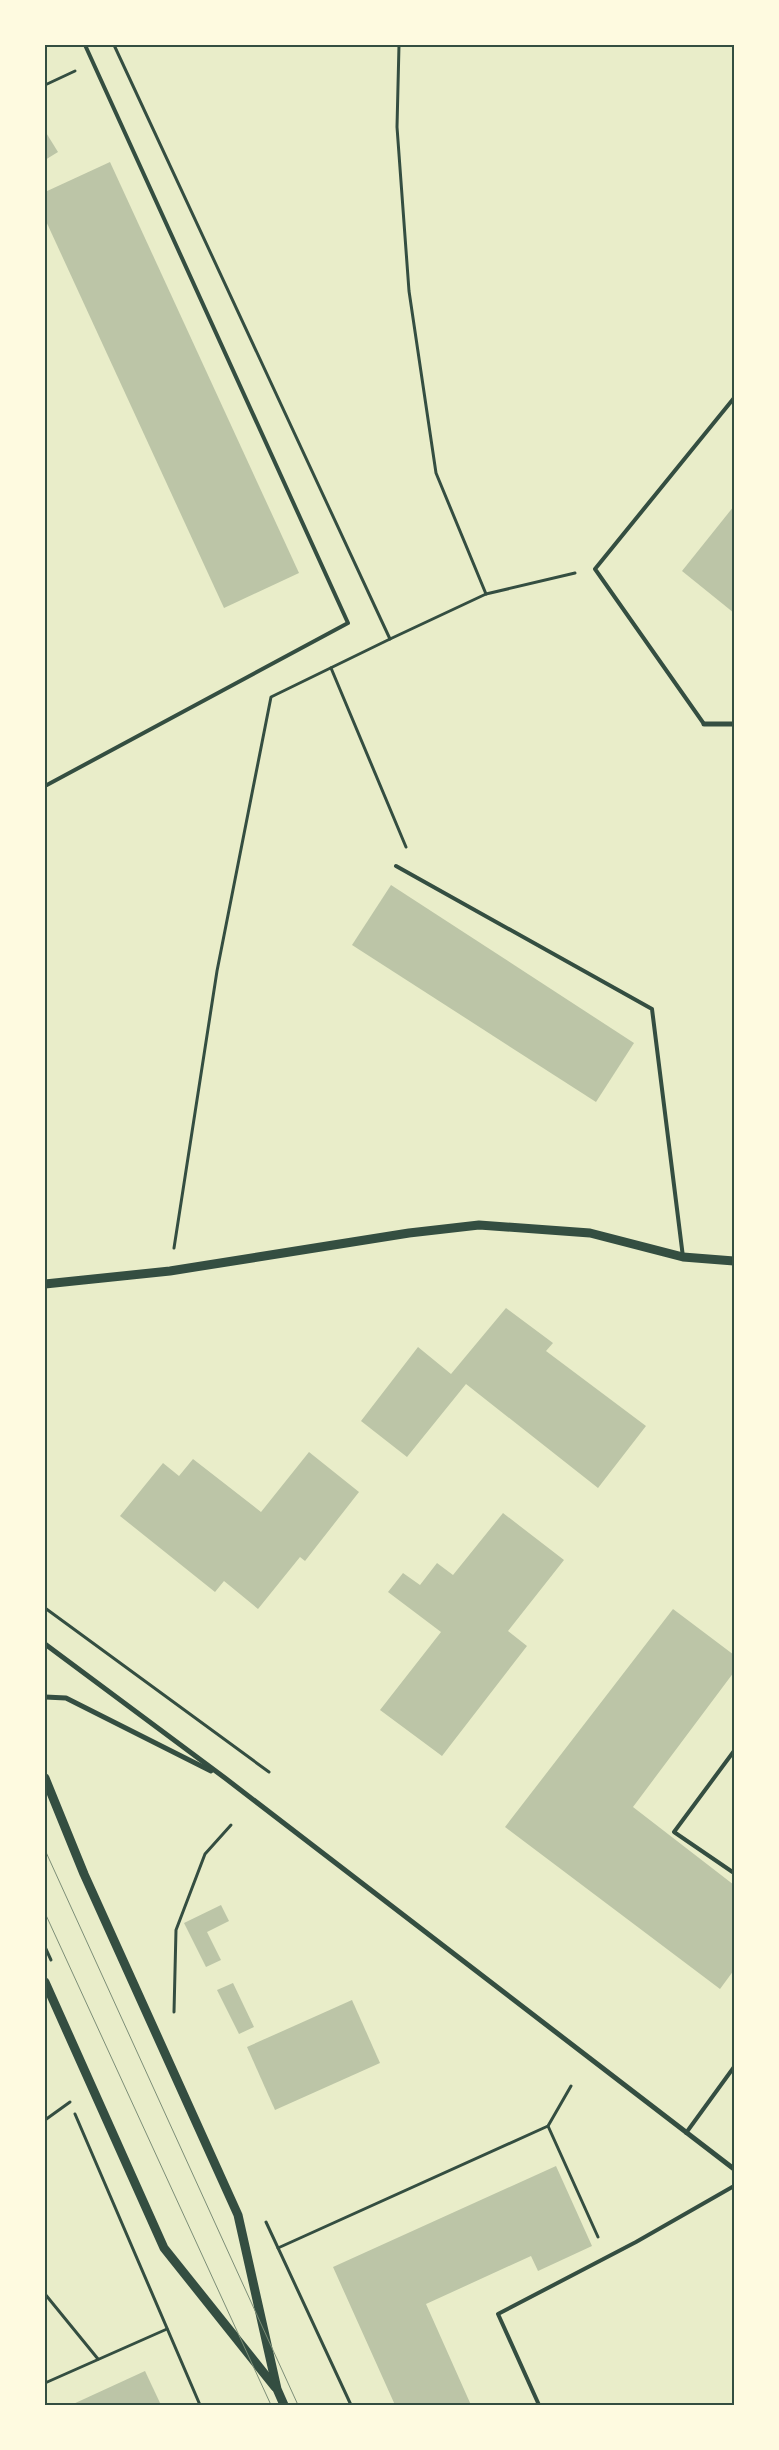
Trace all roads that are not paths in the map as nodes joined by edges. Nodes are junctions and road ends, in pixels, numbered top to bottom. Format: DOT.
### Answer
graph roads {
  1 [pos="86,45"];
  2 [pos="734,398"];
  3 [pos="704,724"];
  4 [pos="734,724"];
  5 [pos="45,786"];
  6 [pos="396,866"];
  7 [pos="683,1257"];
  8 [pos="734,1261"];
  9 [pos="45,1284"];
  10 [pos="45,1644"];
  11 [pos="45,1697"];
  12 [pos="734,1751"];
  13 [pos="45,1778"];
  14 [pos="225,1778"];
  15 [pos="734,1873"];
  16 [pos="45,1982"];
  17 [pos="734,2067"];
  18 [pos="686,2133"];
  19 [pos="734,2170"];
  20 [pos="734,2186"];
  21 [pos="277,2389"];
  22 [pos="284,2405"];
  23 [pos="540,2405"];
  1 -- 5 [label="lane"];
  2 -- 3 [label="lane"];
  3 -- 4 [label="street"];
  6 -- 7 [label="lane"];
  7 -- 8 [label="street"];
  7 -- 9 [label="street"];
  10 -- 14 [label="street"];
  11 -- 14 [label="street"];
  12 -- 15 [label="lane"];
  13 -- 21 [label="street"];
  14 -- 18 [label="street"];
  16 -- 21 [label="street"];
  17 -- 18 [label="lane"];
  18 -- 19 [label="street"];
  20 -- 23 [label="lane"];
  21 -- 22 [label="street"];
}
